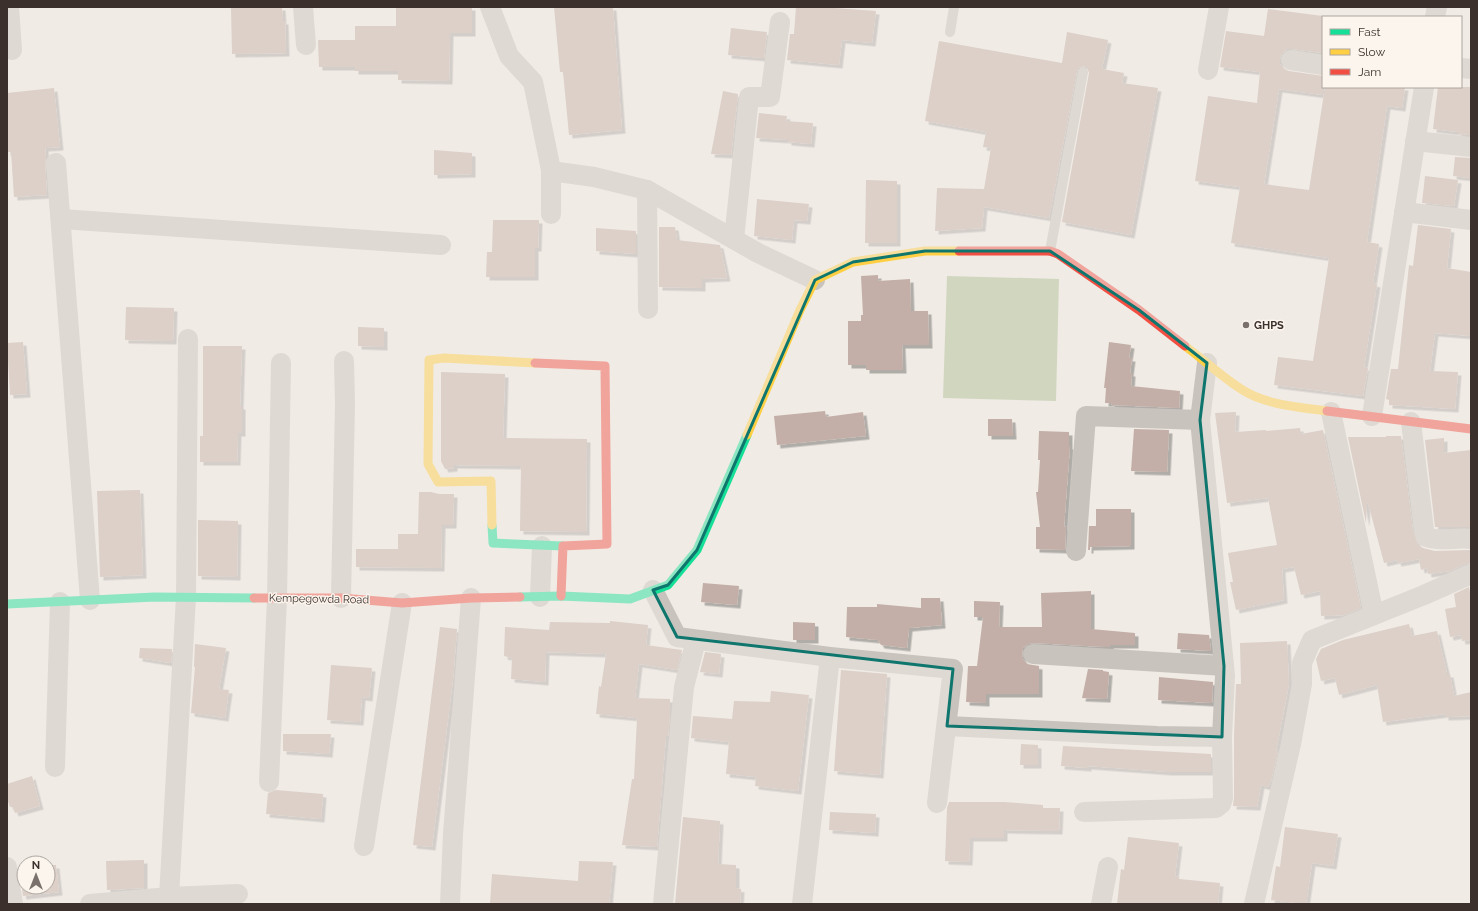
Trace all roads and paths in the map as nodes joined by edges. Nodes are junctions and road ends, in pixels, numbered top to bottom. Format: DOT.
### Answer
graph roads {
  1 [pos="9,7"];
  2 [pos="303,7"];
  3 [pos="490,7"];
  4 [pos="954,7"];
  5 [pos="1219,7"];
  6 [pos="780,22"];
  7 [pos="950,32"];
  8 [pos="306,45"];
  9 [pos="12,50"];
  10 [pos="1291,60"];
  11 [pos="1322,65"];
  12 [pos="1208,70"];
  13 [pos="1083,72"];
  14 [pos="1424,88"];
  15 [pos="1415,141"];
  16 [pos="1471,147"];
  17 [pos="56,164"];
  18 [pos="551,171"];
  19 [pos="647,190"];
  20 [pos="1404,212"];
  21 [pos="551,214"];
  22 [pos="61,219"];
  23 [pos="1471,220"];
  24 [pos="734,238"];
  25 [pos="441,245"];
  26 [pos="1050,251"];
  27 [pos="815,280"];
  28 [pos="648,310"];
  29 [pos="188,339"];
  30 [pos="344,361"];
  31 [pos="282,363"];
  32 [pos="1207,363"];
  33 [pos="1331,412"];
  34 [pos="1372,416"];
  35 [pos="1200,420"];
  36 [pos="1411,422"];
  37 [pos="1471,429"];
  38 [pos="1471,539"];
  39 [pos="542,546"];
  40 [pos="563,546"];
  41 [pos="1076,551"];
  42 [pos="1471,574"];
  43 [pos="653,590"];
  44 [pos="561,596"];
  45 [pos="540,597"];
  46 [pos="186,598"];
  47 [pos="278,598"];
  48 [pos="341,598"];
  49 [pos="472,598"];
  50 [pos="90,600"];
  51 [pos="60,602"];
  52 [pos="402,603"];
  53 [pos="7,604"];
  54 [pos="1374,615"];
  55 [pos="696,640"];
  56 [pos="1033,654"];
  57 [pos="830,657"];
  58 [pos="1224,666"];
  59 [pos="947,726"];
  60 [pos="1222,737"];
  61 [pos="55,767"];
  62 [pos="269,782"];
  63 [pos="937,803"];
  64 [pos="1084,812"];
  65 [pos="364,846"];
  66 [pos="7,867"];
  67 [pos="1108,867"];
  68 [pos="238,894"];
  69 [pos="169,897"];
  70 [pos="12,904"];
  71 [pos="90,904"];
  72 [pos="450,904"];
  73 [pos="663,904"];
  74 [pos="802,904"];
  75 [pos="1101,904"];
  76 [pos="1254,904"];
  1 -- 9 [label="street"];
  2 -- 8 [label="street"];
  3 -- 18 [label="street"];
  4 -- 7 [label="lane"];
  5 -- 12 [label="street"];
  6 -- 24 [label="street"];
  10 -- 11 [label="street"];
  13 -- 26 [label="lane"];
  14 -- 15 [label="street"];
  15 -- 16 [label="street"];
  15 -- 20 [label="street"];
  17 -- 22 [label="street"];
  18 -- 19 [label="street"];
  18 -- 21 [label="street"];
  19 -- 24 [label="street"];
  19 -- 28 [label="street"];
  20 -- 23 [label="street"];
  20 -- 34 [label="street"];
  22 -- 25 [label="street"];
  22 -- 50 [label="street"];
  24 -- 27 [label="street"];
  26 -- 27 [label="street"];
  26 -- 32 [label="street"];
  27 -- 43 [label="street"];
  29 -- 46 [label="street"];
  30 -- 48 [label="street"];
  31 -- 47 [label="street"];
  32 -- 33 [label="street"];
  32 -- 35 [label="street"];
  33 -- 34 [label="street"];
  33 -- 54 [label="street"];
  34 -- 36 [label="street"];
  35 -- 41 [label="street"];
  35 -- 58 [label="street"];
  36 -- 37 [label="street"];
  36 -- 38 [label="street"];
  39 -- 40 [label="street"];
  39 -- 40 [label="street"];
  39 -- 45 [label="street"];
  40 -- 44 [label="street"];
  42 -- 54 [label="street"];
  43 -- 44 [label="street, Kempegowda Road"];
  43 -- 55 [label="street"];
  44 -- 45 [label="street, Kempegowda Road"];
  45 -- 49 [label="street, Kempegowda Road"];
  46 -- 47 [label="street, Kempegowda Road"];
  46 -- 50 [label="street, Kempegowda Road"];
  46 -- 69 [label="street"];
  47 -- 48 [label="street, Kempegowda Road"];
  47 -- 62 [label="street"];
  48 -- 52 [label="street, Kempegowda Road"];
  49 -- 52 [label="street, Kempegowda Road"];
  49 -- 72 [label="street"];
  50 -- 51 [label="street, Kempegowda Road"];
  51 -- 53 [label="street, Kempegowda Road"];
  51 -- 61 [label="street"];
  52 -- 65 [label="street"];
  54 -- 76 [label="street"];
  55 -- 57 [label="street"];
  55 -- 73 [label="street"];
  56 -- 58 [label="street"];
  57 -- 59 [label="street"];
  57 -- 74 [label="street"];
  58 -- 60 [label="street"];
  59 -- 60 [label="street"];
  59 -- 63 [label="street"];
  60 -- 64 [label="street"];
  66 -- 70 [label="street"];
  67 -- 75 [label="street"];
  68 -- 69 [label="street"];
  69 -- 71 [label="street"];
}
